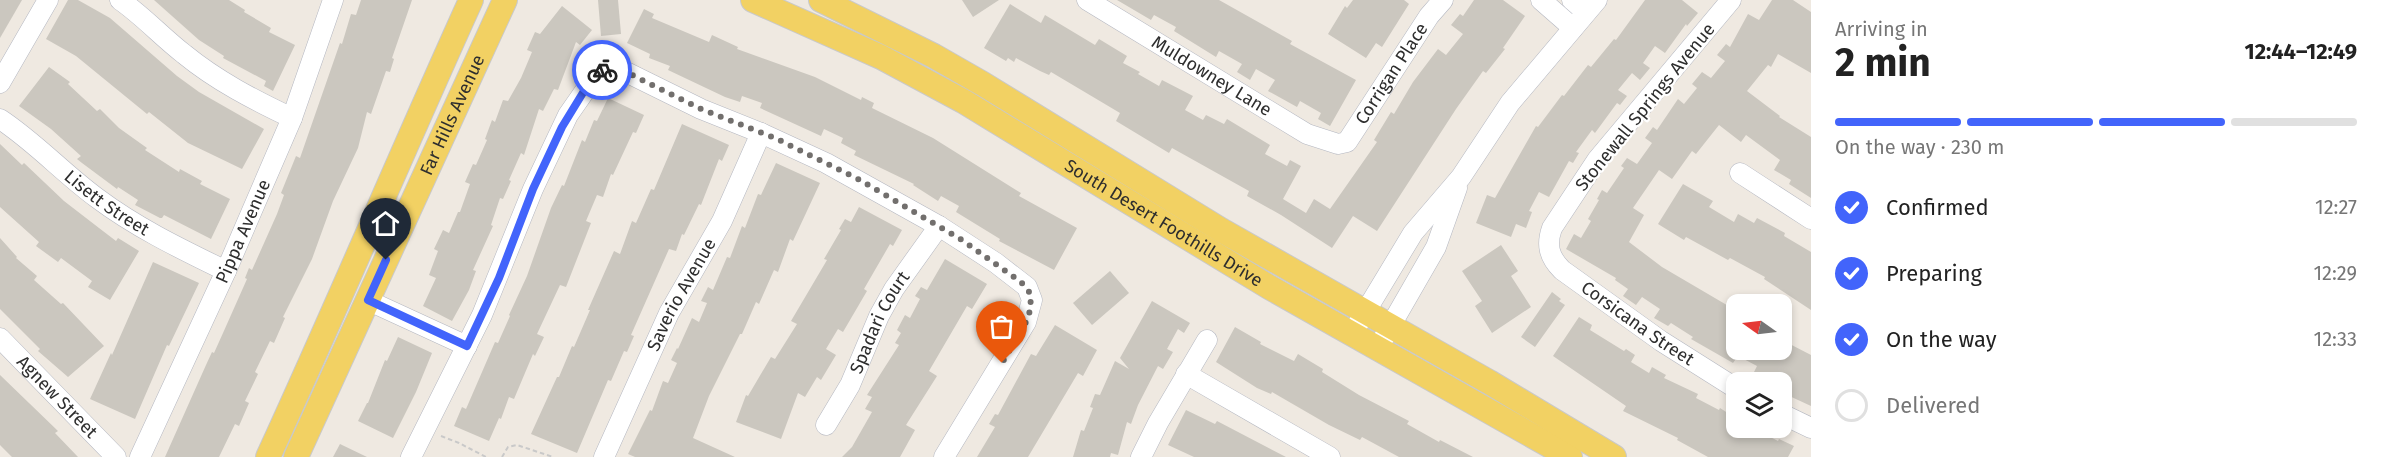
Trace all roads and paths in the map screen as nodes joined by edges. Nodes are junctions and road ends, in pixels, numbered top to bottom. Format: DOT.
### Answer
graph roads {
  1 [pos="48,0"];
  2 [pos="120,0"];
  3 [pos="333,0"];
  4 [pos="471,0"];
  5 [pos="505,0"];
  6 [pos="753,0"];
  7 [pos="821,0"];
  8 [pos="1087,0"];
  9 [pos="1443,0"];
  10 [pos="1541,0"];
  11 [pos="1731,0"];
  12 [pos="1585,4"];
  13 [pos="1573,28"];
  14 [pos="0,83"];
  15 [pos="292,118"];
  16 [pos="0,119"];
  17 [pos="761,133"];
  18 [pos="1338,144"];
  19 [pos="1740,173"];
  20 [pos="1461,177"];
  21 [pos="1811,219"];
  22 [pos="939,226"];
  23 [pos="1549,249"];
  24 [pos="226,270"];
  25 [pos="368,300"];
  26 [pos="1365,313"];
  27 [pos="1389,327"];
  28 [pos="1352,334"];
  29 [pos="0,338"];
  30 [pos="1207,340"];
  31 [pos="467,346"];
  32 [pos="1377,349"];
  33 [pos="1185,374"];
  34 [pos="1726,382"];
  35 [pos="1792,419"];
  36 [pos="826,425"];
  37 [pos="1811,428"];
  38 [pos="435,434"];
  39 [pos="116,457"];
  40 [pos="140,457"];
  41 [pos="268,457"];
  42 [pos="296,457"];
  43 [pos="411,457"];
  44 [pos="486,457"];
  45 [pos="502,457"];
  46 [pos="553,457"];
  47 [pos="604,457"];
  48 [pos="944,457"];
  49 [pos="1141,457"];
  50 [pos="1330,457"];
  51 [pos="1570,457"];
  52 [pos="1614,457"];
  1 -- 14 [label="street"];
  2 -- 15 [label="street"];
  3 -- 15 [label="street, Pippa Avenue"];
  4 -- 41 [label="main road, Far Hills Avenue"];
  5 -- 25 [label="main road, Far Hills Avenue"];
  6 -- 28 [label="main road, South Desert Foothills Drive"];
  7 -- 26 [label="main road, South Desert Foothills Drive"];
  8 -- 18 [label="street, Muldowney Lane"];
  9 -- 18 [label="street, Corrigan Place"];
  10 -- 13 [label="street"];
  11 -- 23 [label="street, Stonewall Springs Avenue"];
  12 -- 13 [label="street"];
  13 -- 20 [label="street"];
  15 -- 24 [label="street, Pippa Avenue"];
  16 -- 24 [label="street, Lisett Street"];
  17 -- 22 [label="street"];
  17 -- 31 [label="street"];
  17 -- 47 [label="street, Saverio Avenue"];
  19 -- 21 [label="street"];
  20 -- 26 [label="street"];
  20 -- 27 [label="street"];
  22 -- 36 [label="street, Spadari Court"];
  22 -- 48 [label="street"];
  23 -- 34 [label="street, Corsicana Street"];
  24 -- 40 [label="street, Pippa Avenue"];
  25 -- 31 [label="street"];
  25 -- 42 [label="main road, Far Hills Avenue"];
  26 -- 27 [label="main road, South Desert Foothills Drive"];
  26 -- 28 [label="street"];
  27 -- 32 [label="street"];
  27 -- 52 [label="main road, South Desert Foothills Drive"];
  28 -- 32 [label="main road, South Desert Foothills Drive"];
  29 -- 39 [label="street, Agnew Street"];
  30 -- 33 [label="street"];
  31 -- 43 [label="street"];
  32 -- 51 [label="main road, South Desert Foothills Drive"];
  33 -- 49 [label="street"];
  33 -- 50 [label="street"];
  35 -- 37 [label="street"];
  38 -- 44 [label="path"];
  45 -- 46 [label="path"];
}
